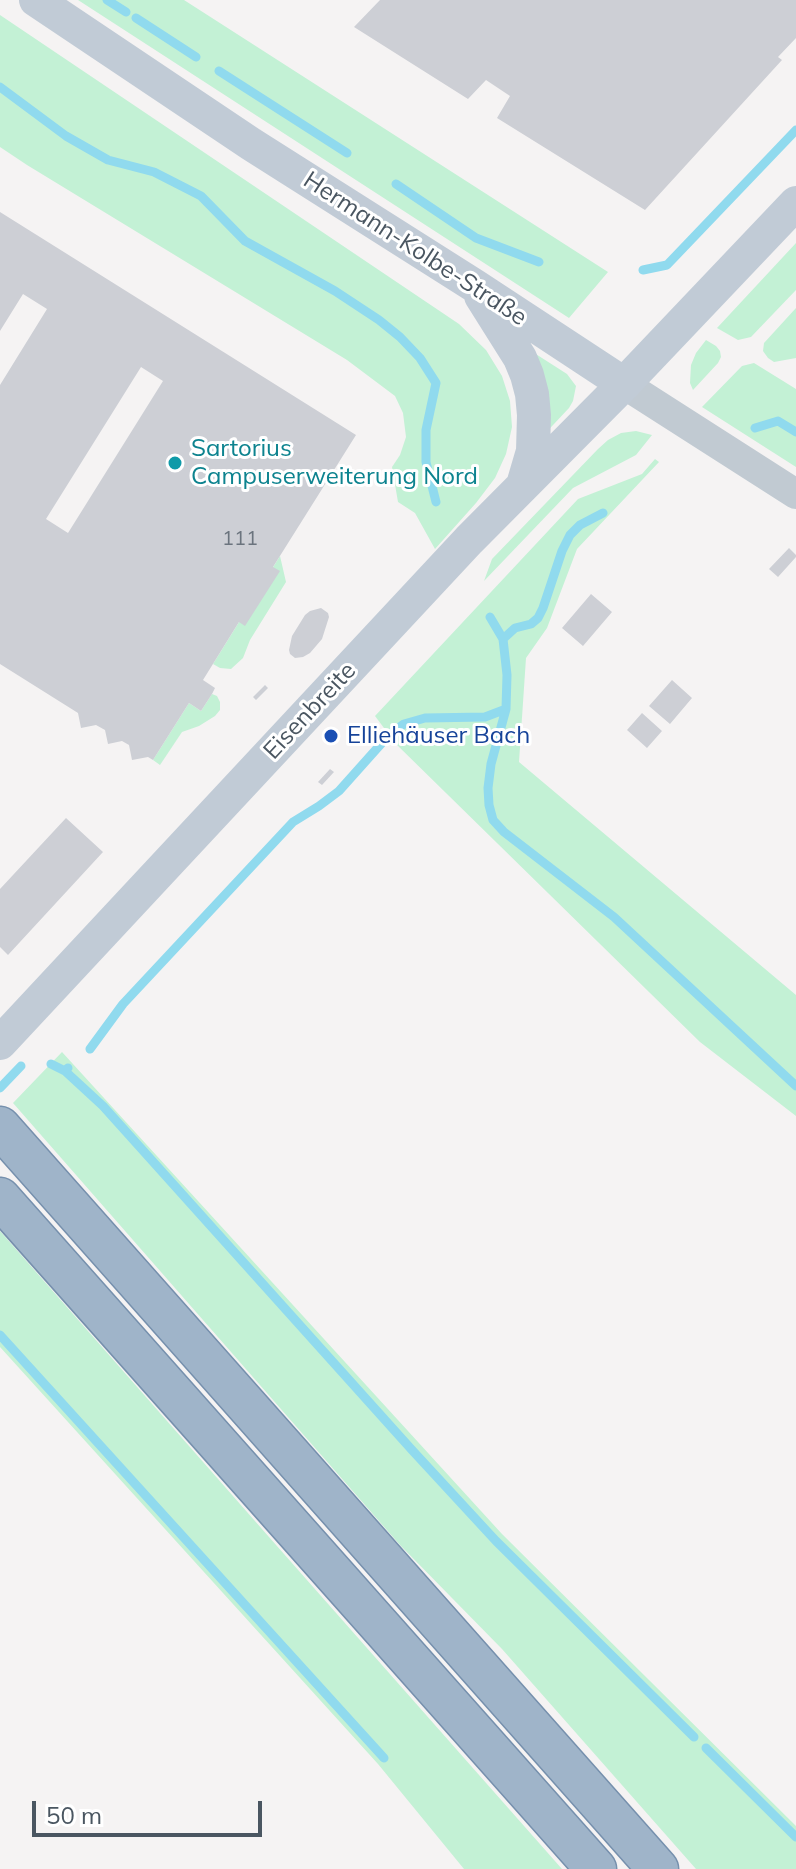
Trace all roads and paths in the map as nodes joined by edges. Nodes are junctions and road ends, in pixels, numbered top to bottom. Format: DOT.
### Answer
graph roads {
  1 [pos="36,0"];
  2 [pos="796,203"];
  3 [pos="475,286"];
  4 [pos="624,384"];
  5 [pos="522,485"];
  6 [pos="796,494"];
  7 [pos="0,1043"];
  8 [pos="0,1127"];
  9 [pos="0,1198"];
  10 [pos="596,1869"];
  11 [pos="658,1869"];
  1 -- 3 [label="main road, Hermann-Kolbe-Straße"];
  2 -- 4 [label="main road, Eisenbreite"];
  3 -- 4 [label="main road, Hermann-Kolbe-Straße"];
  3 -- 5 [label="main road"];
  4 -- 5 [label="main road, Eisenbreite"];
  4 -- 6 [label="street, Hermann-Kolbe-Straße"];
  5 -- 7 [label="main road, Eisenbreite"];
  8 -- 11 [label="highway"];
  9 -- 10 [label="highway"];
}
